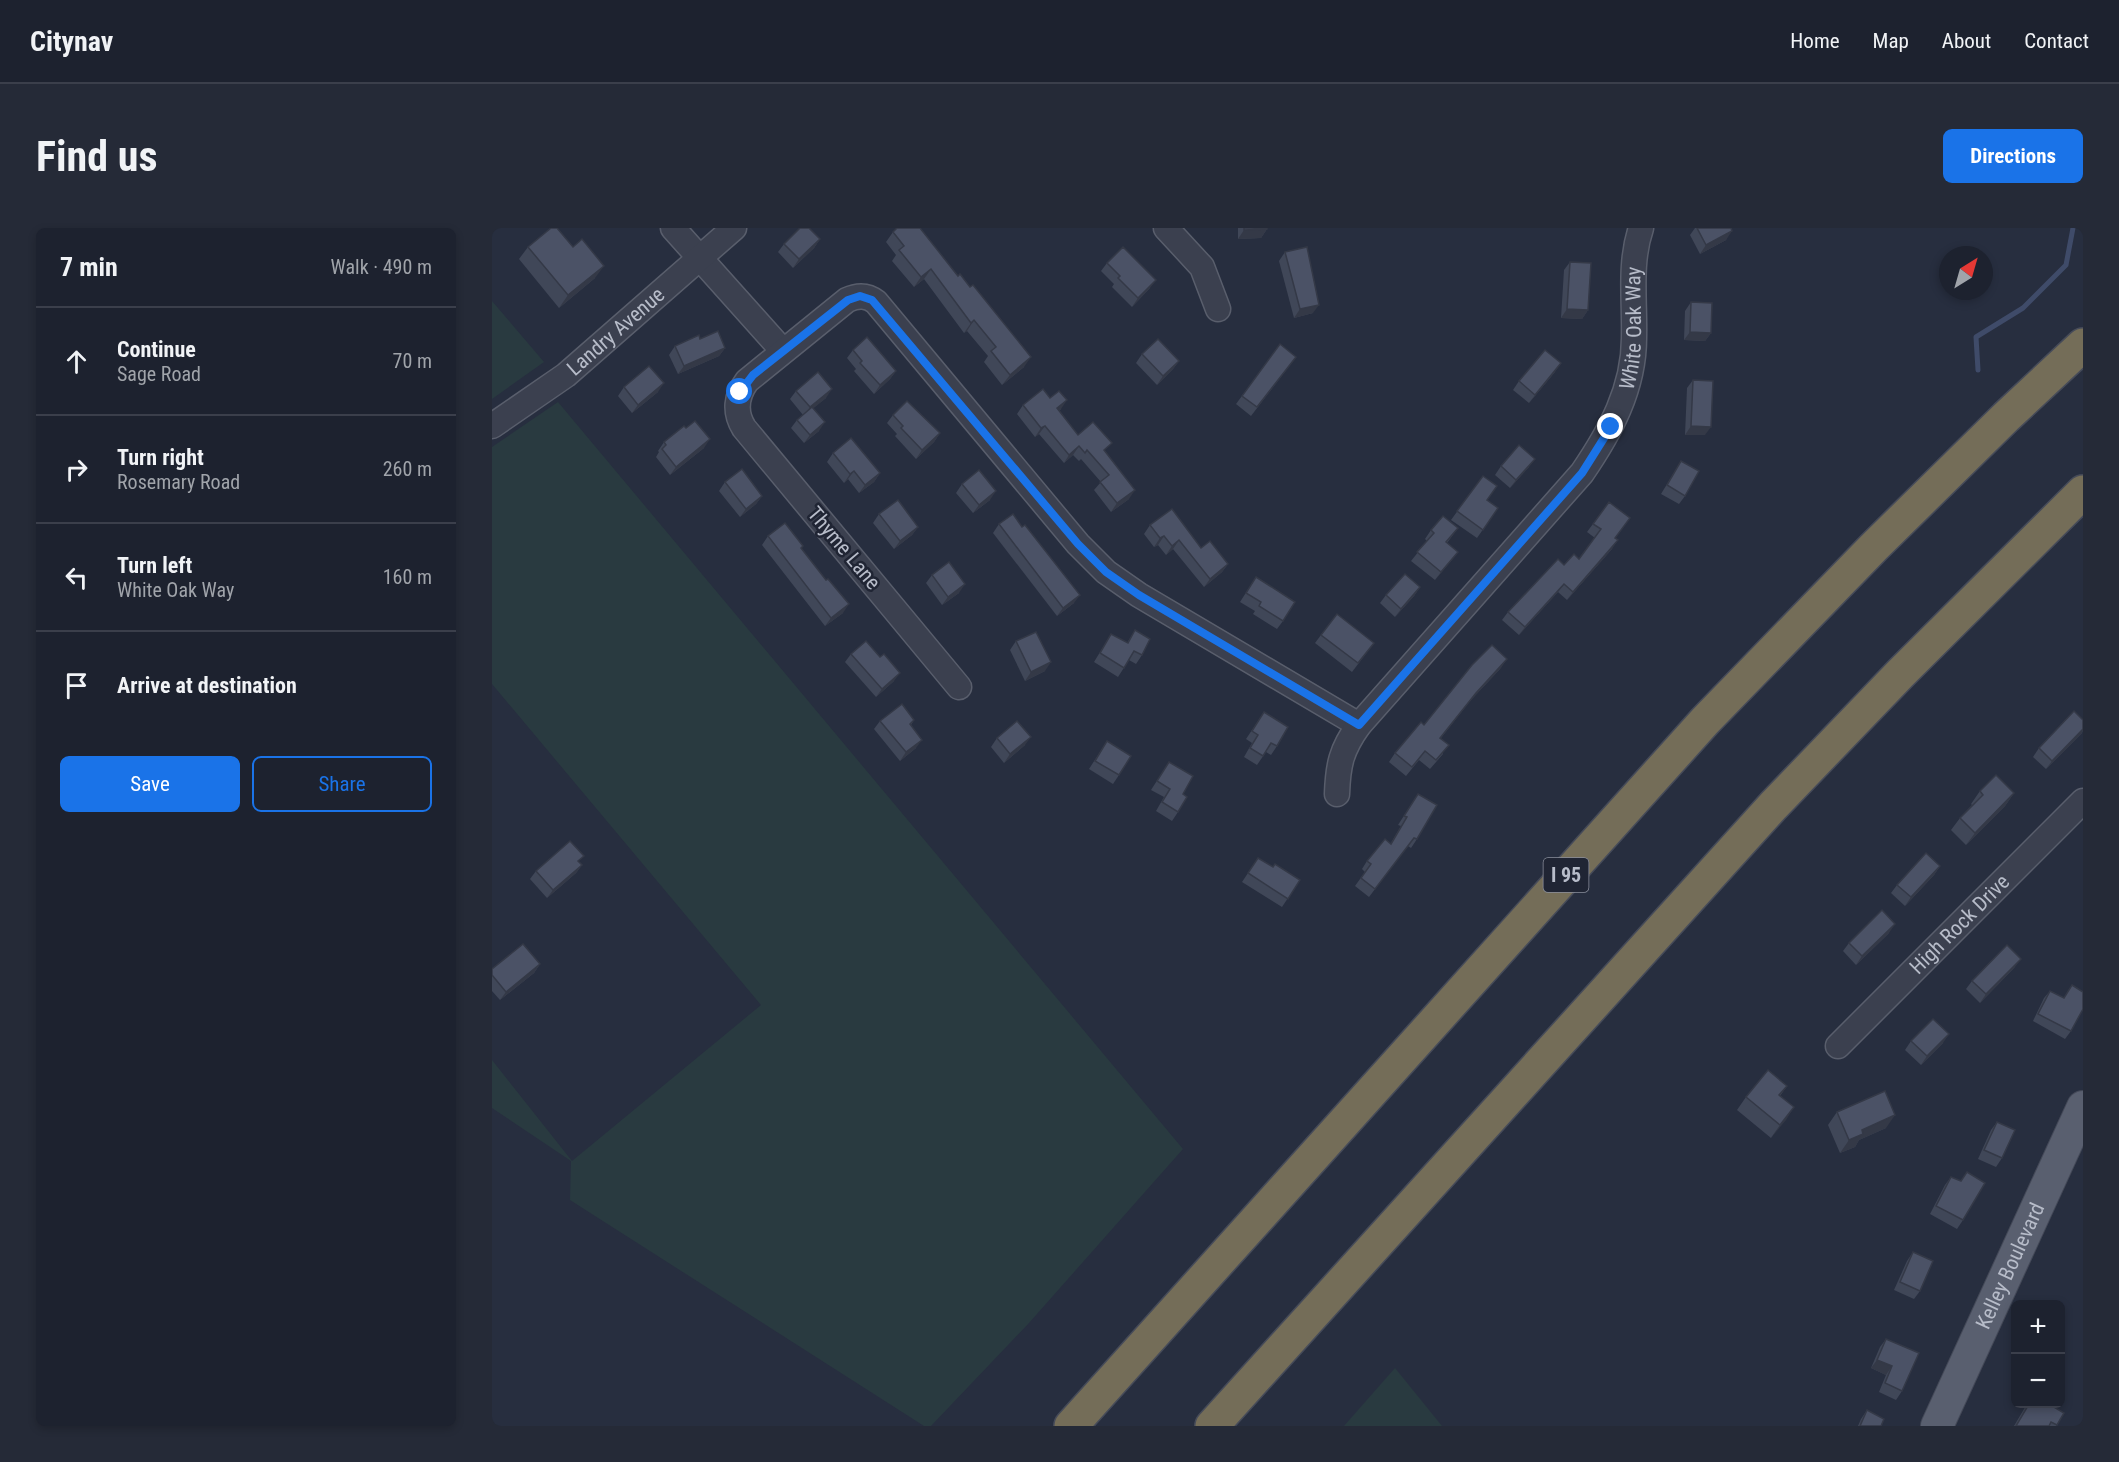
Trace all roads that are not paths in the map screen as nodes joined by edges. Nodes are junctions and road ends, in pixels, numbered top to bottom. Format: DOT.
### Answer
graph roads {
  1 [pos="673,228"];
  2 [pos="734,228"];
  3 [pos="1166,228"];
  4 [pos="1641,228"];
  5 [pos="700,258"];
  6 [pos="1218,309"];
  7 [pos="2083,345"];
  8 [pos="783,351"];
  9 [pos="492,426"];
  10 [pos="2083,492"];
  11 [pos="959,687"];
  12 [pos="1359,725"];
  13 [pos="1337,794"];
  14 [pos="2083,801"];
  15 [pos="1838,1046"];
  16 [pos="2083,1107"];
  17 [pos="1071,1426"];
  18 [pos="1212,1426"];
  19 [pos="1937,1426"];
  1 -- 5 [label="street"];
  2 -- 5 [label="street, Landry Avenue"];
  3 -- 6 [label="street"];
  4 -- 12 [label="street, White Oak Way"];
  5 -- 8 [label="street"];
  5 -- 9 [label="street, Landry Avenue"];
  7 -- 17 [label="highway, I 95"];
  8 -- 11 [label="street, Thyme Lane"];
  8 -- 12 [label="street"];
  10 -- 18 [label="highway"];
  12 -- 13 [label="street, White Oak Way"];
  14 -- 15 [label="street, High Rock Drive"];
  16 -- 19 [label="main road, Kelley Boulevard"];
}
